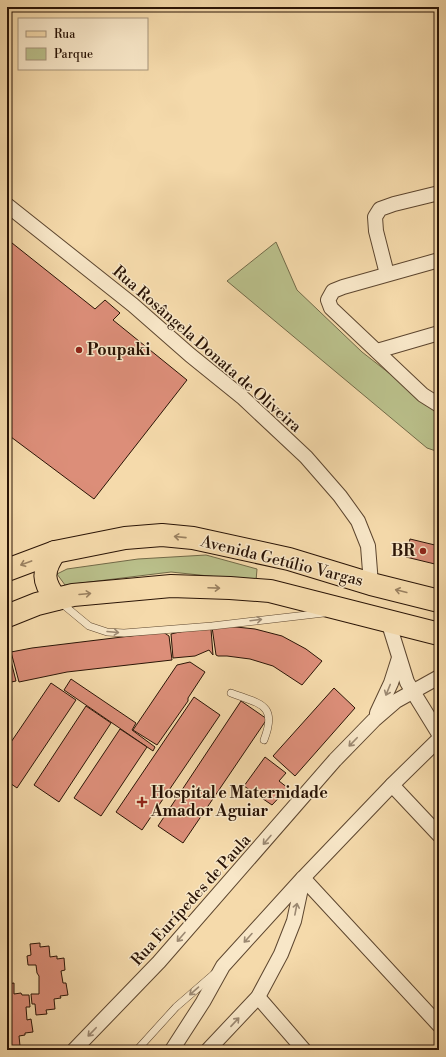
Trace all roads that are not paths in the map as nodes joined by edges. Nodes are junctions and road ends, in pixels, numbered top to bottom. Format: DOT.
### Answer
graph roads {
  1 [pos="439,193"];
  2 [pos="7,206"];
  3 [pos="439,260"];
  4 [pos="387,274"];
  5 [pos="439,333"];
  6 [pos="377,351"];
  7 [pos="439,405"];
  8 [pos="55,552"];
  9 [pos="7,570"];
  10 [pos="371,584"];
  11 [pos="56,599"];
  12 [pos="439,601"];
  13 [pos="343,610"];
  14 [pos="7,616"];
  15 [pos="388,621"];
  16 [pos="439,634"];
  17 [pos="399,658"];
  18 [pos="439,677"];
  19 [pos="412,691"];
  20 [pos="231,693"];
  21 [pos="374,720"];
  22 [pos="439,734"];
  23 [pos="439,739"];
  24 [pos="264,740"];
  25 [pos="392,785"];
  26 [pos="439,835"];
  27 [pos="303,878"];
  28 [pos="223,966"];
  29 [pos="258,997"];
  30 [pos="439,1025"];
  31 [pos="74,1050"];
  32 [pos="137,1050"];
  33 [pos="172,1050"];
  34 [pos="208,1050"];
  35 [pos="304,1050"];
  1 -- 4 [label="street"];
  2 -- 10 [label="street, Rua Rosângela Donata de Oliveira"];
  3 -- 4 [label="street"];
  4 -- 6 [label="street"];
  5 -- 6 [label="street"];
  6 -- 7 [label="street"];
  8 -- 9 [label="main road, Avenida Getúlio Vargas, one-way"];
  10 -- 8 [label="main road, Avenida Getúlio Vargas, one-way"];
  8 -- 11 [label="main road"];
  12 -- 10 [label="main road, Avenida Getúlio Vargas, one-way"];
  11 -- 13 [label="main road, Avenida Getúlio Vargas, one-way"];
  11 -- 13 [label="lane, one-way"];
  11 -- 14 [label="main road, Avenida Getúlio Vargas"];
  13 -- 15 [label="main road, Avenida Getúlio Vargas"];
  15 -- 16 [label="main road, Avenida Getúlio Vargas"];
  15 -- 17 [label="street"];
  17 -- 19 [label="street"];
  17 -- 21 [label="street, one-way"];
  18 -- 19 [label="street, Rua Eurípedes de Paula"];
  19 -- 21 [label="street, Rua Eurípedes de Paula"];
  19 -- 22 [label="street"];
  20 -- 24 [label="lane"];
  21 -- 31 [label="street, Rua Eurípedes de Paula, one-way"];
  23 -- 25 [label="street"];
  25 -- 26 [label="street"];
  25 -- 27 [label="street"];
  27 -- 28 [label="street, one-way"];
  29 -- 27 [label="street, one-way"];
  27 -- 30 [label="street"];
  28 -- 32 [label="lane, one-way"];
  28 -- 33 [label="street"];
  34 -- 29 [label="street, one-way"];
  29 -- 35 [label="street"];
}
